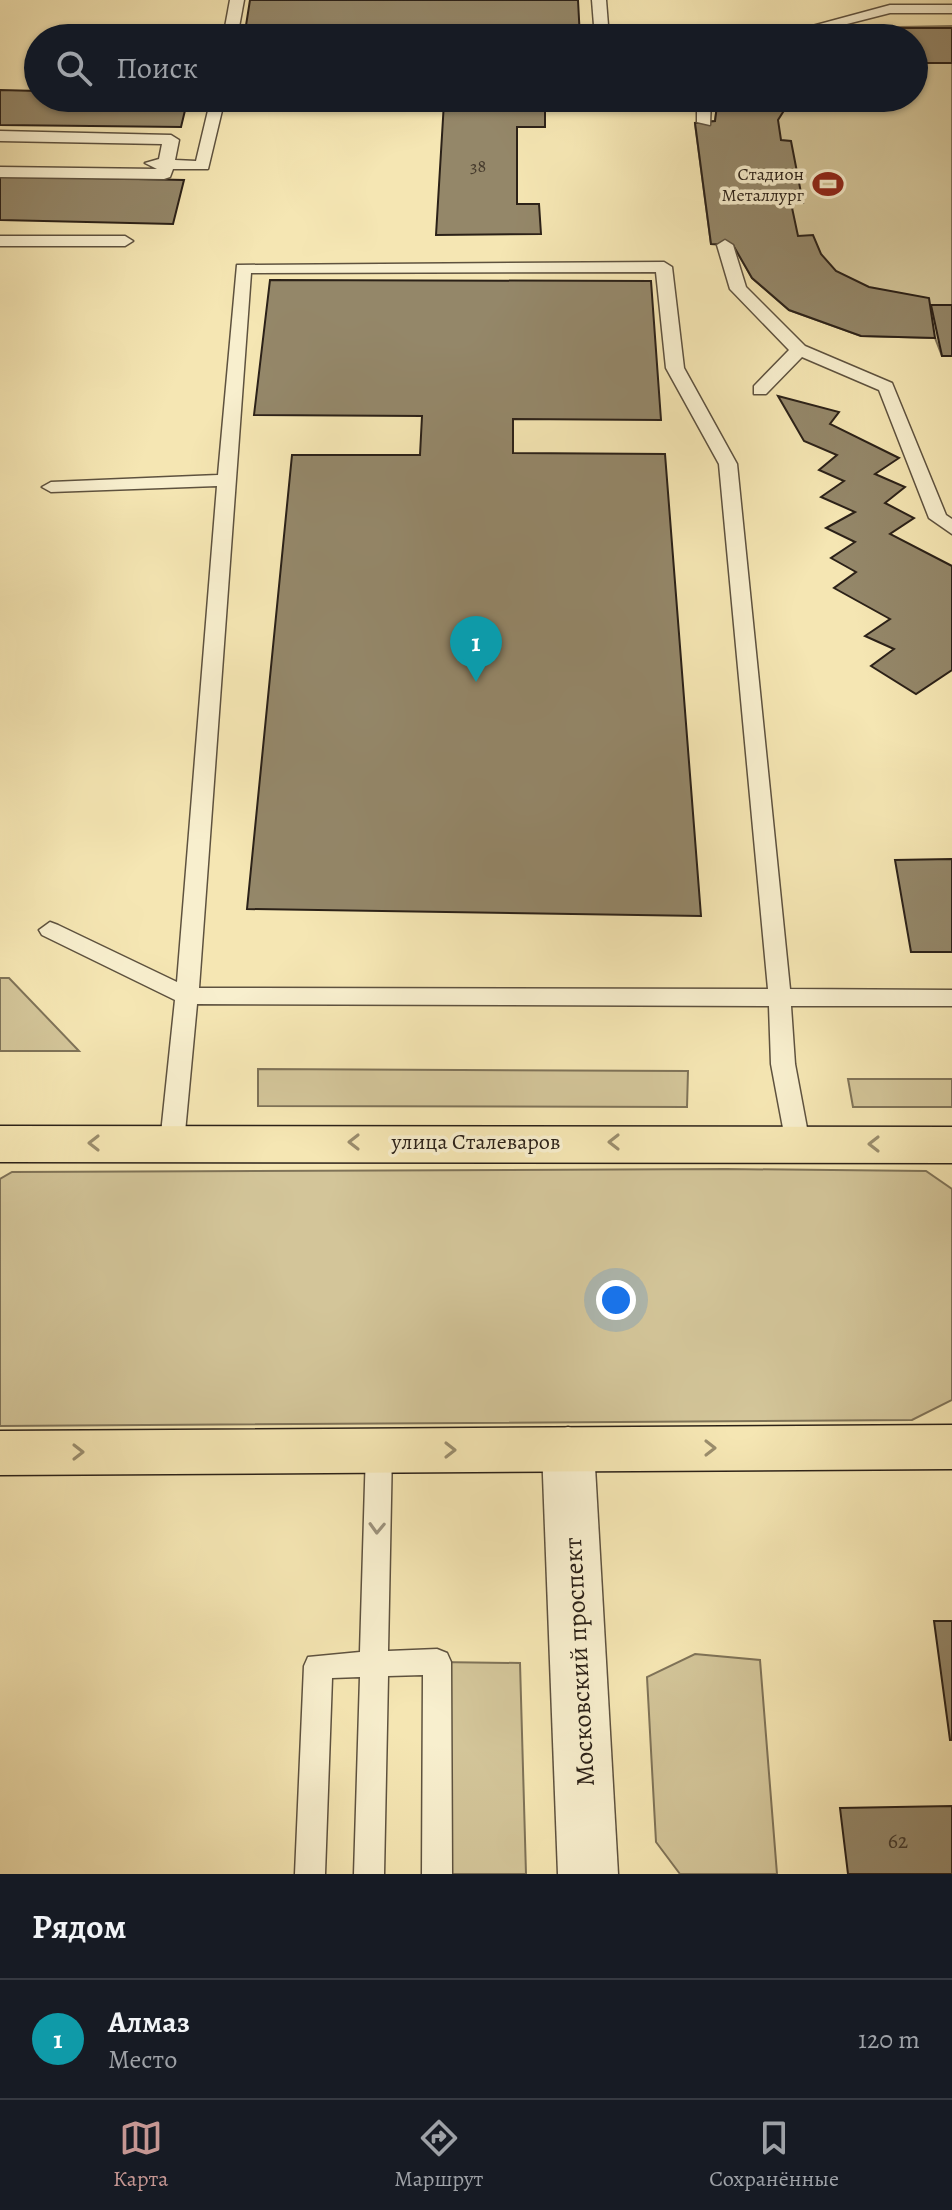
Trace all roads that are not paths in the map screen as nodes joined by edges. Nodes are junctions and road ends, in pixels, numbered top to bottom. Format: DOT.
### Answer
graph roads {
  1 [pos="237,0"];
  2 [pos="599,0"];
  3 [pos="952,9"];
  4 [pos="233,24"];
  5 [pos="601,24"];
  6 [pos="831,24"];
  7 [pos="215,112"];
  8 [pos="705,112"];
  9 [pos="705,122"];
  10 [pos="0,136"];
  11 [pos="0,160"];
  12 [pos="167,164"];
  13 [pos="0,172"];
  14 [pos="0,241"];
  15 [pos="125,241"];
  16 [pos="725,245"];
  17 [pos="799,350"];
  18 [pos="760,390"];
  19 [pos="227,480"];
  20 [pos="51,487"];
  21 [pos="952,528"];
  22 [pos="50,930"];
  23 [pos="187,996"];
  24 [pos="952,998"];
  25 [pos="781,999"];
  26 [pos="172,1143"];
  27 [pos="798,1144"];
  28 [pos="6,1146"];
  29 [pos="943,1148"];
  30 [pos="952,1447"];
  31 [pos="568,1449"];
  32 [pos="379,1450"];
  33 [pos="0,1453"];
  34 [pos="374,1665"];
  35 [pos="310,1874"];
  36 [pos="369,1874"];
  37 [pos="437,1874"];
  38 [pos="588,1874"];
  1 -- 4 [label="lane"];
  2 -- 5 [label="lane"];
  3 -- 6 [label="lane"];
  7 -- 12 [label="lane"];
  8 -- 9 [label="lane"];
  10 -- 12 [label="lane"];
  11 -- 12 [label="lane"];
  12 -- 13 [label="lane"];
  14 -- 15 [label="lane"];
  16 -- 17 [label="lane"];
  17 -- 18 [label="lane"];
  17 -- 21 [label="lane"];
  19 -- 20 [label="lane"];
  19 -- 23 [label="lane"];
  19 -- 25 [label="lane"];
  22 -- 23 [label="lane"];
  23 -- 25 [label="lane"];
  23 -- 26 [label="lane"];
  24 -- 25 [label="lane"];
  25 -- 27 [label="lane"];
  27 -- 26 [label="main road, улица Сталеваров, one-way"];
  26 -- 28 [label="main road, улица Сталеваров, one-way"];
  29 -- 27 [label="main road, улица Сталеваров, one-way"];
  31 -- 30 [label="main road, one-way"];
  32 -- 31 [label="main road, one-way"];
  31 -- 38 [label="street, Московский проспект"];
  33 -- 32 [label="main road, one-way"];
  32 -- 34 [label="lane, one-way"];
  34 -- 35 [label="lane"];
  34 -- 36 [label="lane"];
  34 -- 37 [label="lane"];
}
